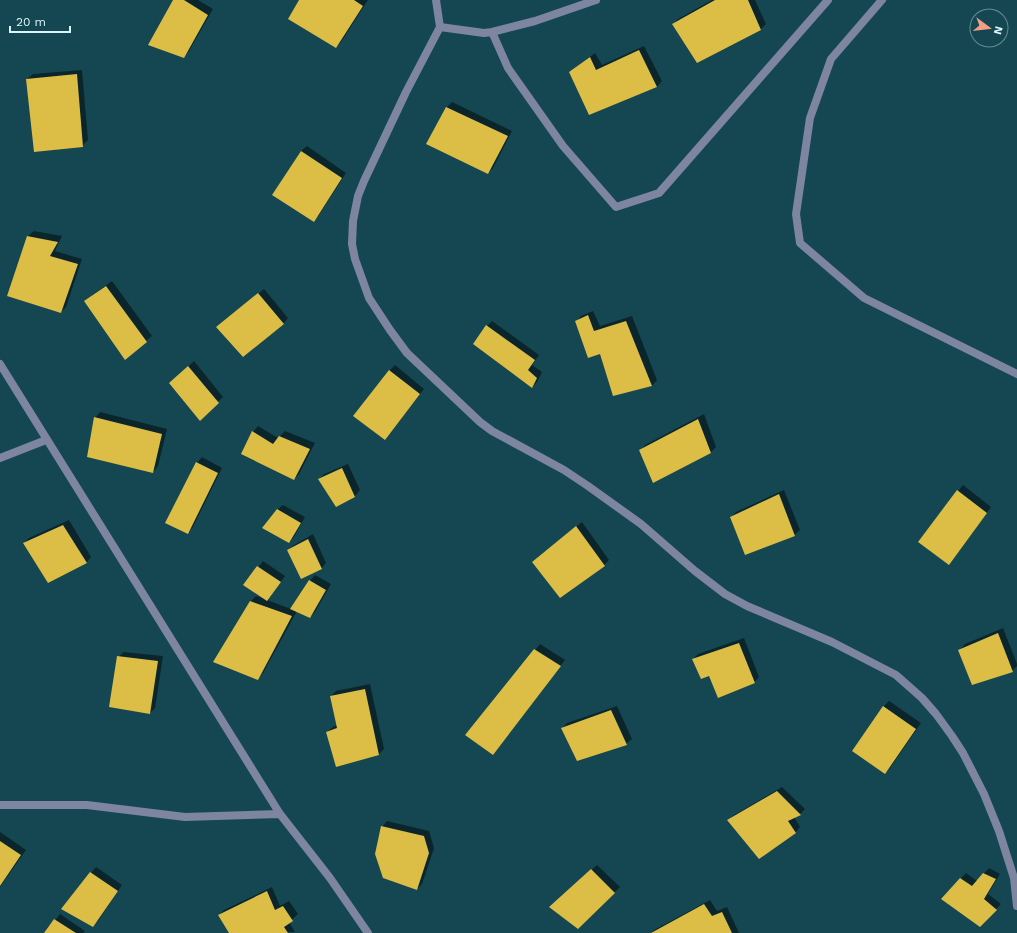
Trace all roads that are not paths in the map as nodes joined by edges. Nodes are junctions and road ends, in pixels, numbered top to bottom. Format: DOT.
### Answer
graph roads {
  1 [pos="436,0"];
  2 [pos="596,0"];
  3 [pos="828,0"];
  4 [pos="882,0"];
  5 [pos="440,27"];
  6 [pos="492,32"];
  7 [pos="0,364"];
  8 [pos="1017,374"];
  9 [pos="46,440"];
  10 [pos="0,458"];
  11 [pos="0,805"];
  12 [pos="280,814"];
  13 [pos="1017,906"];
  14 [pos="368,933"];
  1 -- 5 [label="street"];
  2 -- 6 [label="street"];
  3 -- 6 [label="street"];
  4 -- 8 [label="street"];
  5 -- 6 [label="street"];
  5 -- 13 [label="street"];
  7 -- 9 [label="street"];
  9 -- 10 [label="street"];
  9 -- 12 [label="street"];
  11 -- 12 [label="street"];
  12 -- 14 [label="street"];
}
